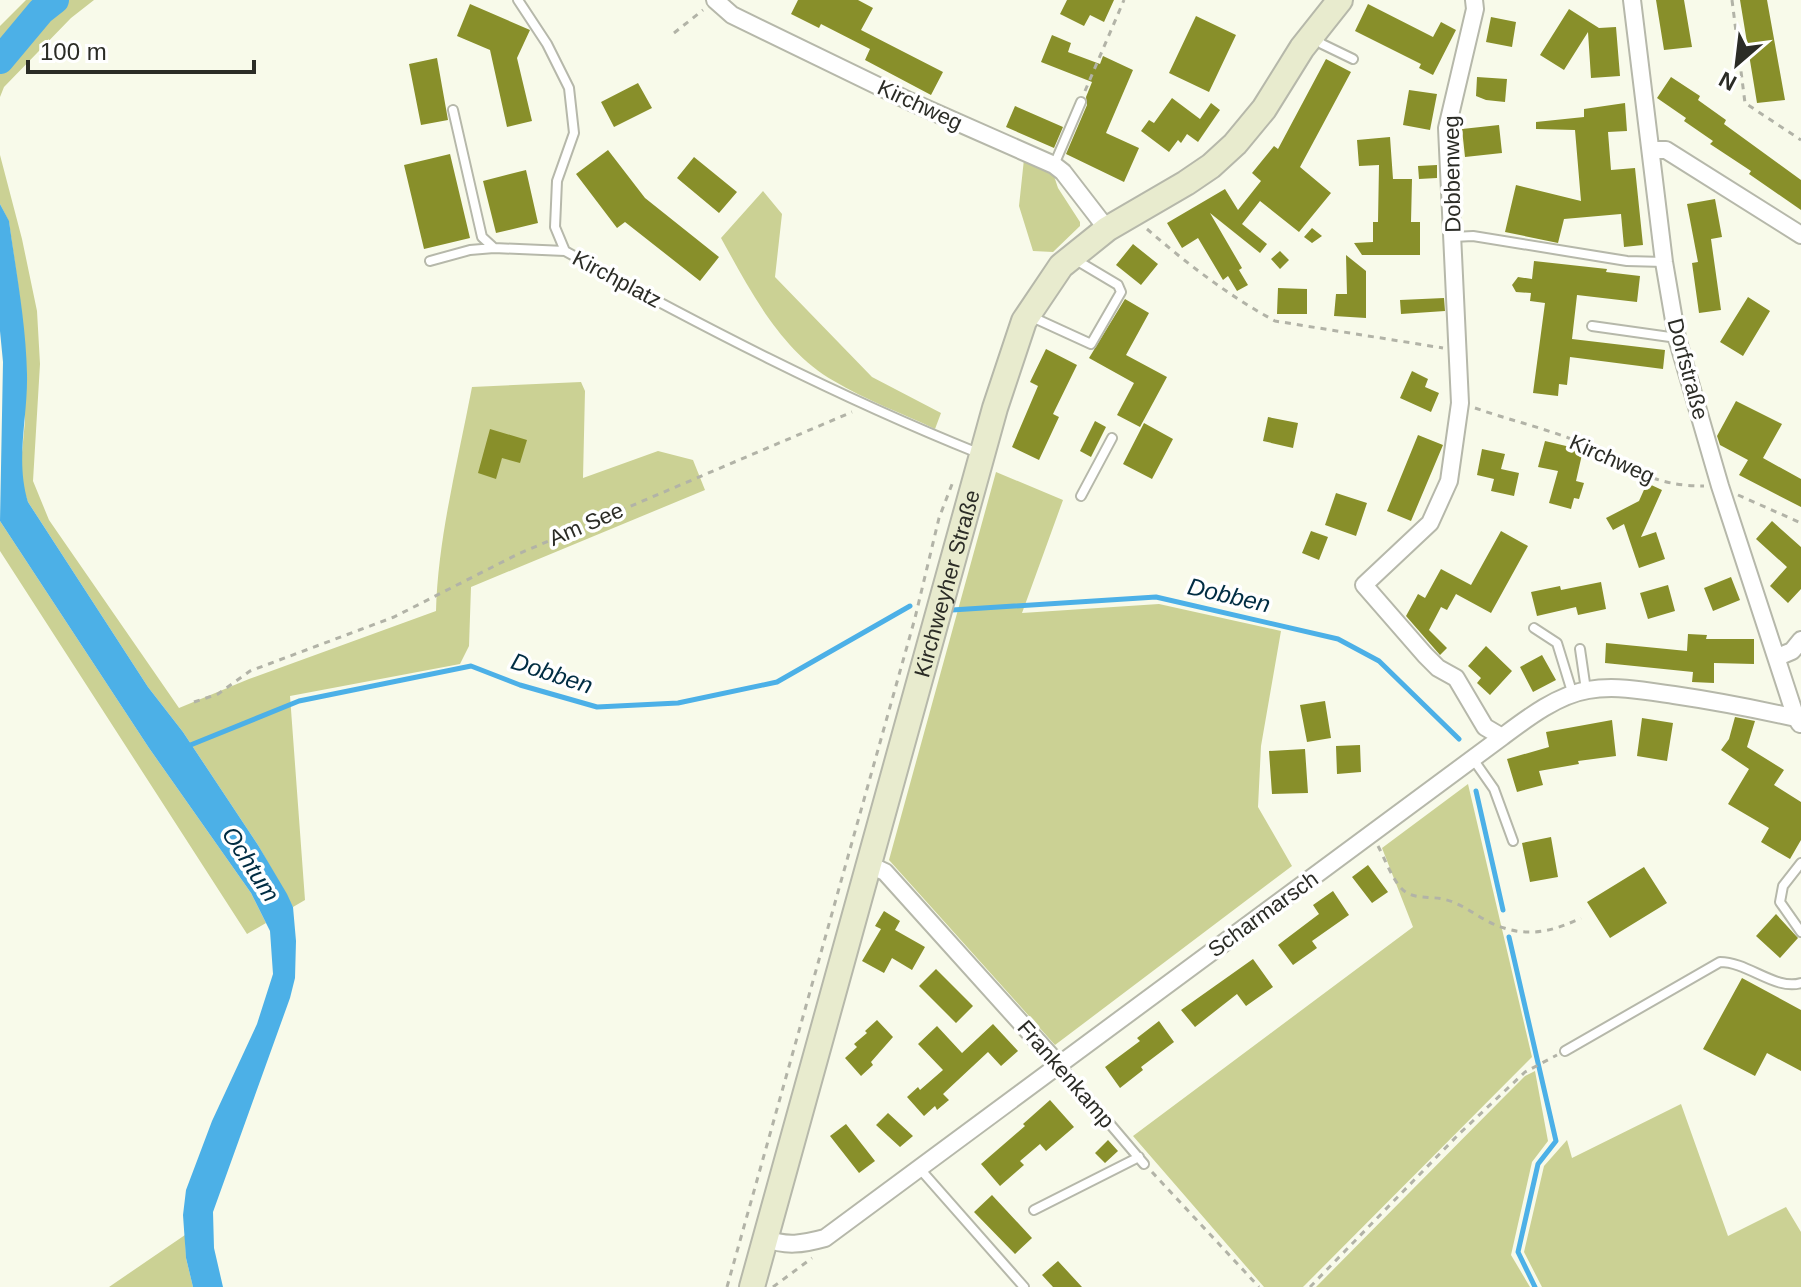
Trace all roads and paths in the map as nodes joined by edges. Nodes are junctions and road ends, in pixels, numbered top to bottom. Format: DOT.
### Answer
graph roads {
  1 [pos="518,0"];
  2 [pos="716,0"];
  3 [pos="1124,0"];
  4 [pos="1340,0"];
  5 [pos="1474,0"];
  6 [pos="1632,0"];
  7 [pos="1732,0"];
  8 [pos="674,33"];
  9 [pos="1312,35"];
  10 [pos="1353,59"];
  11 [pos="1081,102"];
  12 [pos="453,110"];
  13 [pos="1801,140"];
  14 [pos="1651,150"];
  15 [pos="1054,165"];
  16 [pos="1132,213"];
  17 [pos="1107,229"];
  18 [pos="1801,235"];
  19 [pos="1453,237"];
  20 [pos="494,248"];
  21 [pos="565,251"];
  22 [pos="1072,257"];
  23 [pos="430,261"];
  24 [pos="1664,262"];
  25 [pos="1027,315"];
  26 [pos="1592,326"];
  27 [pos="1677,338"];
  28 [pos="1459,351"];
  29 [pos="1460,403"];
  30 [pos="868,406"];
  31 [pos="1112,438"];
  32 [pos="976,452"];
  33 [pos="1720,486"];
  34 [pos="1081,496"];
  35 [pos="1801,523"];
  36 [pos="1534,628"];
  37 [pos="1801,640"];
  38 [pos="1580,649"];
  39 [pos="1778,657"];
  40 [pos="1580,692"];
  41 [pos="194,702"];
  42 [pos="1798,722"];
  43 [pos="1502,737"];
  44 [pos="1473,759"];
  45 [pos="1371,835"];
  46 [pos="1513,841"];
  47 [pos="1801,863"];
  48 [pos="870,865"];
  49 [pos="1581,918"];
  50 [pos="1801,932"];
  51 [pos="1801,983"];
  52 [pos="1565,1051"];
  53 [pos="1544,1062"];
  54 [pos="1058,1064"];
  55 [pos="1141,1160"];
  56 [pos="920,1169"];
  57 [pos="1034,1210"];
  58 [pos="765,1238"];
  59 [pos="825,1238"];
  60 [pos="727,1287"];
  61 [pos="752,1287"];
  62 [pos="773,1287"];
  63 [pos="1024,1287"];
  64 [pos="1259,1287"];
  65 [pos="1310,1287"];
  1 -- 21 [label="lane, Kirchplatz"];
  2 -- 8 [label="path"];
  2 -- 15 [label="street, Kirchweg"];
  3 -- 11 [label="path"];
  4 -- 9 [label="main road, Kirchweyher Straße"];
  5 -- 19 [label="street, Dobbenweg"];
  6 -- 14 [label="street, Dorfstraße"];
  7 -- 13 [label="path"];
  9 -- 10 [label="lane"];
  9 -- 16 [label="main road, Kirchweyher Straße"];
  11 -- 15 [label="lane"];
  12 -- 20 [label="lane"];
  14 -- 18 [label="street"];
  14 -- 24 [label="street, Dorfstraße"];
  15 -- 17 [label="street, Kirchweg"];
  16 -- 17 [label="main road, Kirchweyher Straße"];
  16 -- 28 [label="path"];
  17 -- 22 [label="main road, Kirchweyher Straße"];
  19 -- 24 [label="lane"];
  19 -- 28 [label="street, Dobbenweg"];
  20 -- 21 [label="lane"];
  20 -- 23 [label="lane"];
  21 -- 30 [label="lane, Kirchplatz"];
  22 -- 25 [label="main road, Kirchweyher Straße"];
  22 -- 25 [label="lane"];
  24 -- 27 [label="street, Dorfstraße"];
  25 -- 32 [label="main road, Kirchweyher Straße"];
  26 -- 27 [label="lane"];
  27 -- 33 [label="street, Dorfstraße"];
  28 -- 29 [label="street, Dobbenweg"];
  29 -- 33 [label="path, Kirchweg"];
  29 -- 43 [label="street, Dobbenweg"];
  30 -- 32 [label="lane"];
  30 -- 41 [label="path, Am See"];
  31 -- 34 [label="lane"];
  32 -- 48 [label="main road, Kirchweyher Straße"];
  32 -- 60 [label="path"];
  33 -- 35 [label="path"];
  33 -- 39 [label="street, Dorfstraße"];
  36 -- 40 [label="lane"];
  37 -- 39 [label="street"];
  38 -- 40 [label="lane"];
  39 -- 42 [label="street, Dorfstraße"];
  40 -- 42 [label="street, Scharmarsch"];
  40 -- 43 [label="street, Scharmarsch"];
  43 -- 44 [label="street, Scharmarsch"];
  44 -- 45 [label="street, Scharmarsch"];
  44 -- 46 [label="lane"];
  45 -- 49 [label="path"];
  45 -- 54 [label="street, Scharmarsch"];
  47 -- 50 [label="lane"];
  48 -- 54 [label="street, Frankenkamp"];
  48 -- 58 [label="main road, Kirchweyher Straße"];
  51 -- 52 [label="lane"];
  53 -- 65 [label="path"];
  54 -- 55 [label="lane, Frankenkamp"];
  54 -- 56 [label="street, Scharmarsch"];
  55 -- 57 [label="lane"];
  55 -- 64 [label="path"];
  56 -- 59 [label="street, Scharmarsch"];
  56 -- 63 [label="lane"];
  58 -- 59 [label="street, Scharmarsch"];
  58 -- 61 [label="main road, Kirchweyher Straße"];
  59 -- 62 [label="path"];
}
